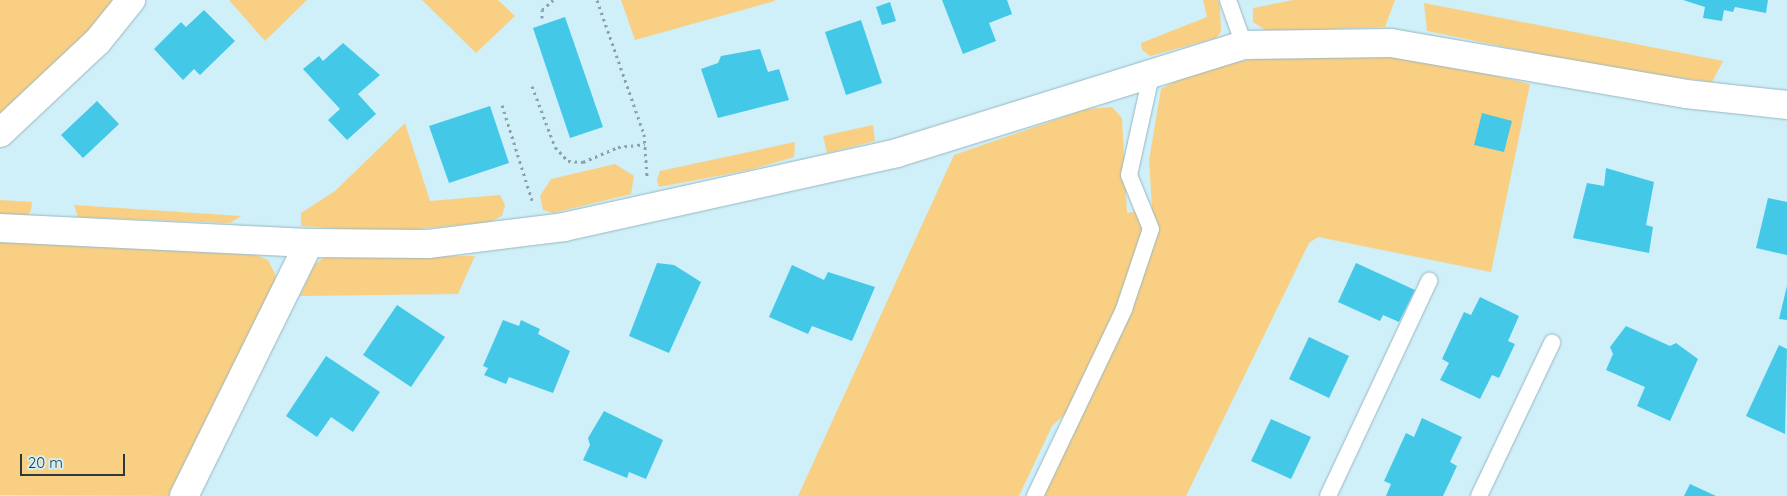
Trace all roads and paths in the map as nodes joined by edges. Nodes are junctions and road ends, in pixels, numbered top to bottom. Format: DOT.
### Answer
graph roads {
  1 [pos="130,0"];
  2 [pos="552,0"];
  3 [pos="597,0"];
  4 [pos="1228,0"];
  5 [pos="542,18"];
  6 [pos="1244,45"];
  7 [pos="1152,71"];
  8 [pos="532,86"];
  9 [pos="502,105"];
  10 [pos="1787,106"];
  11 [pos="0,133"];
  12 [pos="645,144"];
  13 [pos="646,209"];
  14 [pos="0,228"];
  15 [pos="535,231"];
  16 [pos="309,243"];
  17 [pos="1429,281"];
  18 [pos="1552,343"];
  19 [pos="184,496"];
  20 [pos="1035,496"];
  21 [pos="1328,496"];
  22 [pos="1479,496"];
  1 -- 11 [label="street"];
  2 -- 5 [label="path"];
  3 -- 12 [label="path"];
  4 -- 6 [label="lane"];
  6 -- 7 [label="street"];
  6 -- 10 [label="street"];
  7 -- 13 [label="street"];
  7 -- 20 [label="lane"];
  8 -- 12 [label="path"];
  9 -- 15 [label="path"];
  12 -- 13 [label="path"];
  13 -- 15 [label="street"];
  14 -- 16 [label="street"];
  15 -- 16 [label="street"];
  16 -- 19 [label="street"];
  17 -- 21 [label="lane"];
  18 -- 22 [label="lane"];
}
